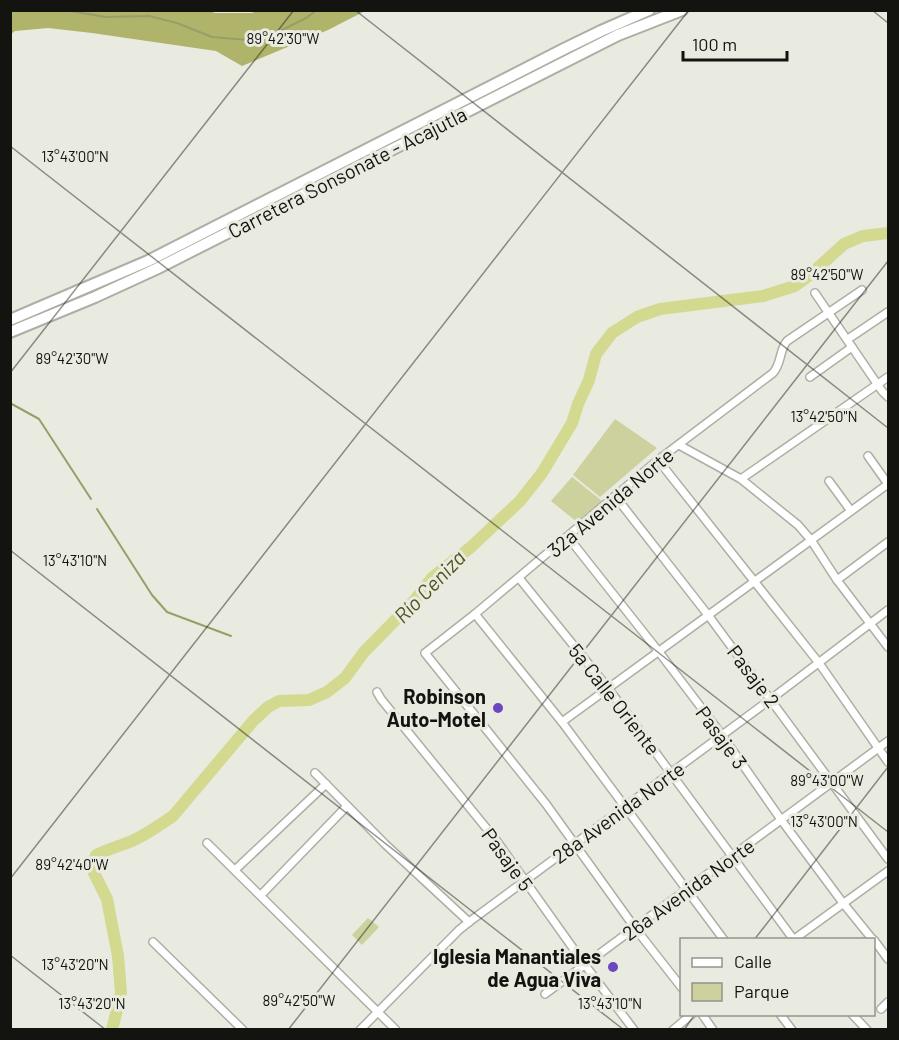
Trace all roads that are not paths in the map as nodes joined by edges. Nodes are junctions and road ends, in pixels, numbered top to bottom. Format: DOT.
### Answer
graph roads {
  1 [pos="649,10"];
  2 [pos="682,10"];
  3 [pos="862,290"];
  4 [pos="815,293"];
  5 [pos="828,312"];
  6 [pos="888,312"];
  7 [pos="10,320"];
  8 [pos="10,332"];
  9 [pos="848,339"];
  10 [pos="852,346"];
  11 [pos="810,377"];
  12 [pos="888,377"];
  13 [pos="878,384"];
  14 [pos="888,397"];
  15 [pos="679,444"];
  16 [pos="868,456"];
  17 [pos="658,460"];
  18 [pos="741,479"];
  19 [pos="829,481"];
  20 [pos="888,484"];
  21 [pos="615,496"];
  22 [pos="851,511"];
  23 [pos="568,537"];
  24 [pos="811,540"];
  25 [pos="888,542"];
  26 [pos="519,578"];
  27 [pos="837,580"];
  28 [pos="754,581"];
  29 [pos="888,610"];
  30 [pos="475,615"];
  31 [pos="708,615"];
  32 [pos="870,624"];
  33 [pos="888,647"];
  34 [pos="659,652"];
  35 [pos="819,663"];
  36 [pos="608,688"];
  37 [pos="377,692"];
  38 [pos="771,699"];
  39 [pos="562,722"];
  40 [pos="722,735"];
  41 [pos="888,741"];
  42 [pos="879,748"];
  43 [pos="888,762"];
  44 [pos="315,773"];
  45 [pos="672,773"];
  46 [pos="832,783"];
  47 [pos="326,784"];
  48 [pos="347,806"];
  49 [pos="626,807"];
  50 [pos="782,820"];
  51 [pos="207,843"];
  52 [pos="574,844"];
  53 [pos="732,856"];
  54 [pos="888,860"];
  55 [pos="236,870"];
  56 [pos="888,871"];
  57 [pos="524,881"];
  58 [pos="686,890"];
  59 [pos="261,896"];
  60 [pos="843,903"];
  61 [pos="469,922"];
  62 [pos="636,928"];
  63 [pos="723,938"];
  64 [pos="792,938"];
  65 [pos="794,938"];
  66 [pos="871,938"];
  67 [pos="153,942"];
  68 [pos="875,943"];
  69 [pos="888,959"];
  70 [pos="585,965"];
  71 [pos="680,987"];
  72 [pos="545,994"];
  73 [pos="888,1002"];
  74 [pos="881,1009"];
  75 [pos="377,1011"];
  76 [pos="689,1016"];
  77 [pos="703,1016"];
  78 [pos="782,1016"];
  79 [pos="854,1016"];
  80 [pos="243,1029"];
  81 [pos="360,1029"];
  82 [pos="396,1029"];
  83 [pos="634,1029"];
  84 [pos="673,1029"];
  85 [pos="713,1029"];
  86 [pos="792,1029"];
  87 [pos="867,1029"];
  1 -- 7 [label="highway"];
  2 -- 8 [label="highway, Carretera Sonsonate - Acajutla"];
  3 -- 5 [label="street"];
  4 -- 5 [label="street"];
  5 -- 9 [label="street"];
  5 -- 15 [label="street, 32a Avenida Norte"];
  6 -- 9 [label="street"];
  9 -- 10 [label="street"];
  10 -- 11 [label="street"];
  10 -- 13 [label="street"];
  12 -- 13 [label="street"];
  13 -- 14 [label="street"];
  13 -- 18 [label="street"];
  15 -- 17 [label="street, 32a Avenida Norte"];
  15 -- 18 [label="street"];
  16 -- 20 [label="street"];
  17 -- 21 [label="street, 32a Avenida Norte"];
  17 -- 28 [label="street"];
  18 -- 24 [label="street"];
  19 -- 22 [label="street"];
  20 -- 22 [label="street"];
  21 -- 23 [label="street, 32a Avenida Norte"];
  21 -- 31 [label="street, Pasaje 2"];
  22 -- 24 [label="street"];
  23 -- 26 [label="street, 32a Avenida Norte"];
  23 -- 34 [label="street, Pasaje 3"];
  24 -- 27 [label="street"];
  24 -- 28 [label="street"];
  25 -- 27 [label="street"];
  26 -- 30 [label="street, 32a Avenida Norte"];
  26 -- 36 [label="street, 5a Calle Oriente"];
  27 -- 32 [label="street"];
  28 -- 31 [label="street"];
  28 -- 35 [label="street"];
  29 -- 32 [label="street, 28a Avenida Norte"];
  30 -- 39 [label="street"];
  30 -- 52 [label="street, 32a Avenida Norte"];
  31 -- 34 [label="street"];
  31 -- 38 [label="street, Pasaje 2"];
  32 -- 33 [label="street"];
  32 -- 35 [label="street, 28a Avenida Norte"];
  34 -- 36 [label="street"];
  34 -- 40 [label="street, Pasaje 3"];
  35 -- 38 [label="street, 28a Avenida Norte"];
  35 -- 42 [label="street"];
  36 -- 39 [label="street"];
  36 -- 45 [label="street, 5a Calle Oriente"];
  37 -- 57 [label="street, Pasaje 5"];
  38 -- 40 [label="street, 28a Avenida Norte"];
  38 -- 46 [label="street, Pasaje 2"];
  39 -- 49 [label="street"];
  40 -- 45 [label="street, 28a Avenida Norte"];
  40 -- 50 [label="street, Pasaje 3"];
  41 -- 42 [label="street, 26a Avenida Norte"];
  42 -- 43 [label="street"];
  42 -- 46 [label="street, 26a Avenida Norte"];
  44 -- 47 [label="street"];
  45 -- 49 [label="street, 28a Avenida Norte"];
  45 -- 53 [label="street, 5a Calle Oriente"];
  46 -- 50 [label="street, 26a Avenida Norte"];
  46 -- 54 [label="street, Pasaje 2"];
  47 -- 48 [label="street"];
  47 -- 55 [label="street"];
  48 -- 59 [label="street"];
  48 -- 61 [label="street"];
  49 -- 52 [label="street, 28a Avenida Norte"];
  49 -- 58 [label="street"];
  50 -- 53 [label="street, 26a Avenida Norte"];
  50 -- 60 [label="street, Pasaje 3"];
  51 -- 55 [label="street"];
  52 -- 57 [label="street, 28a Avenida Norte"];
  52 -- 62 [label="street"];
  53 -- 58 [label="street, 26a Avenida Norte"];
  53 -- 64 [label="street, 5a Calle Oriente"];
  55 -- 59 [label="street"];
  56 -- 60 [label="street"];
  57 -- 61 [label="street, 28a Avenida Norte"];
  57 -- 70 [label="street, Pasaje 5"];
  58 -- 62 [label="street, 26a Avenida Norte"];
  58 -- 63 [label="street"];
  59 -- 75 [label="street"];
  60 -- 65 [label="street"];
  60 -- 66 [label="street, Pasaje 3"];
  61 -- 75 [label="street, 28a Avenida Norte"];
  62 -- 70 [label="street, 26a Avenida Norte"];
  62 -- 71 [label="street"];
  67 -- 80 [label="street"];
  68 -- 69 [label="street, Pasaje 3"];
  70 -- 72 [label="street, 26a Avenida Norte"];
  70 -- 83 [label="street, Pasaje 5"];
  73 -- 74 [label="street"];
  75 -- 81 [label="street, 28a Avenida Norte"];
  75 -- 82 [label="street"];
  76 -- 84 [label="street"];
  77 -- 85 [label="street"];
  78 -- 86 [label="street"];
  79 -- 87 [label="street"];
}
